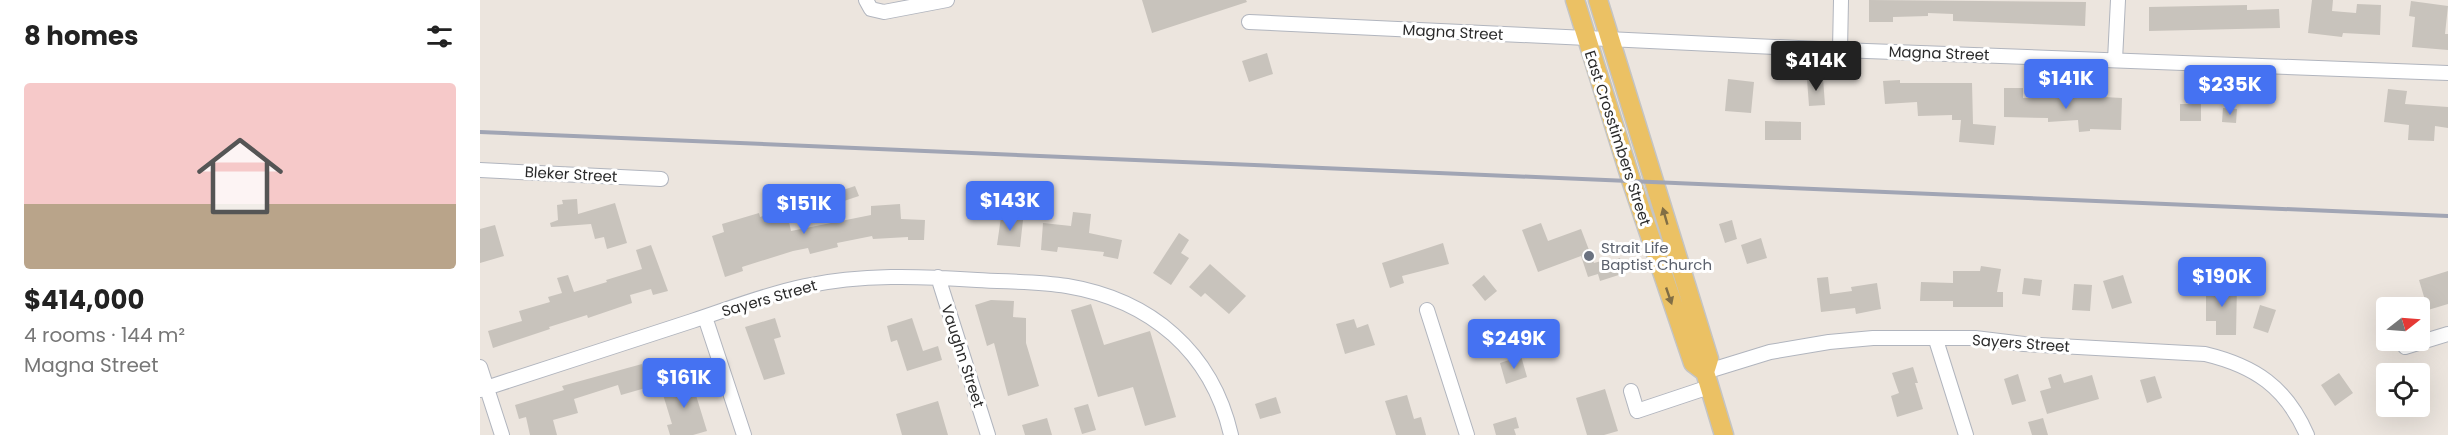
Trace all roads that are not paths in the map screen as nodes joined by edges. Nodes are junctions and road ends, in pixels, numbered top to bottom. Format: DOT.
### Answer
graph roads {
  1 [pos="866,0"];
  2 [pos="947,0"];
  3 [pos="1575,0"];
  4 [pos="1598,0"];
  5 [pos="1841,0"];
  6 [pos="2118,0"];
  7 [pos="1250,22"];
  8 [pos="1586,39"];
  9 [pos="1610,39"];
  10 [pos="1840,50"];
  11 [pos="2115,60"];
  12 [pos="2448,73"];
  13 [pos="480,170"];
  14 [pos="661,179"];
  15 [pos="938,278"];
  16 [pos="1427,310"];
  17 [pos="705,317"];
  18 [pos="2448,334"];
  19 [pos="2430,339"];
  20 [pos="1936,340"];
  21 [pos="480,367"];
  22 [pos="1707,380"];
  23 [pos="483,388"];
  24 [pos="1631,391"];
  25 [pos="502,435"];
  26 [pos="744,435"];
  27 [pos="988,435"];
  28 [pos="1231,435"];
  29 [pos="1467,435"];
  30 [pos="1724,435"];
  31 [pos="1966,435"];
  32 [pos="2307,435"];
  1 -- 2 [label="street"];
  3 -- 8 [label="main road, East Crosstimbers Street"];
  4 -- 9 [label="main road, East Crosstimbers Street"];
  5 -- 10 [label="street"];
  6 -- 11 [label="street"];
  7 -- 8 [label="street, Magna Street"];
  8 -- 9 [label="street, Magna Street"];
  8 -- 22 [label="main road, East Crosstimbers Street, one-way"];
  9 -- 10 [label="street, Magna Street"];
  22 -- 9 [label="main road, East Crosstimbers Street, one-way"];
  10 -- 11 [label="street, Magna Street"];
  11 -- 12 [label="street, Magna Street"];
  13 -- 14 [label="street, Bleker Street"];
  15 -- 17 [label="street, Sayers Street"];
  15 -- 27 [label="street, Vaughn Street"];
  15 -- 28 [label="street, Sayers Street"];
  16 -- 29 [label="street"];
  17 -- 23 [label="street, Sayers Street"];
  17 -- 26 [label="street"];
  18 -- 19 [label="street"];
  20 -- 22 [label="street, Sayers Street"];
  20 -- 31 [label="street"];
  20 -- 32 [label="street, Sayers Street"];
  21 -- 23 [label="street"];
  22 -- 24 [label="street, Sayers Street"];
  22 -- 30 [label="main road, East Crosstimbers Street"];
  23 -- 25 [label="street"];
}
